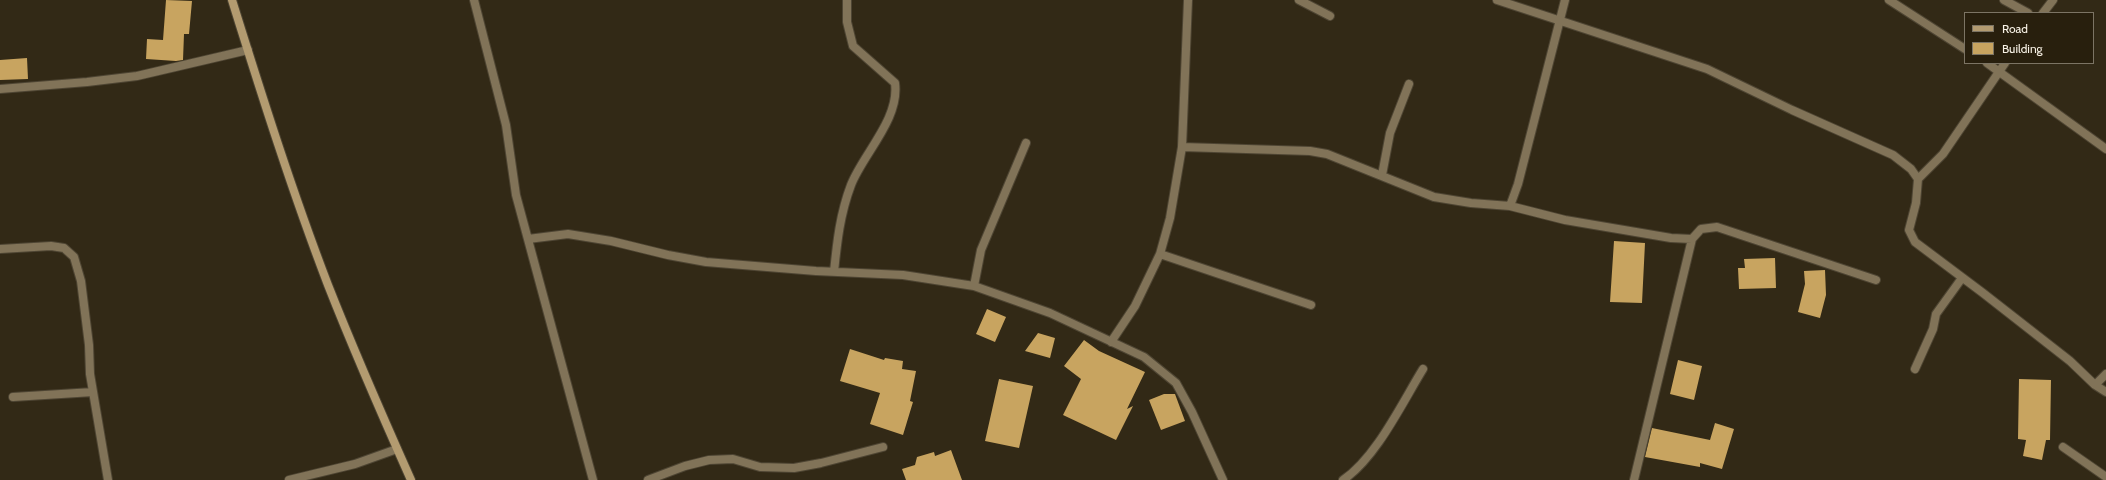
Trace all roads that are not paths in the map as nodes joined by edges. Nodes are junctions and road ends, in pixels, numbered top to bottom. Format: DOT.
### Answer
graph roads {
  1 [pos="232,0"];
  2 [pos="474,0"];
  3 [pos="847,0"];
  4 [pos="1188,0"];
  5 [pos="1299,0"];
  6 [pos="1497,0"];
  7 [pos="1565,0"];
  8 [pos="1889,0"];
  9 [pos="2004,0"];
  10 [pos="2053,0"];
  11 [pos="2026,12"];
  12 [pos="2044,12"];
  13 [pos="1330,16"];
  14 [pos="1561,20"];
  15 [pos="1964,48"];
  16 [pos="248,50"];
  17 [pos="1988,64"];
  18 [pos="2005,64"];
  19 [pos="1999,71"];
  20 [pos="1409,84"];
  21 [pos="0,89"];
  22 [pos="1026,143"];
  23 [pos="1182,147"];
  24 [pos="2106,149"];
  25 [pos="1382,175"];
  26 [pos="1918,179"];
  27 [pos="1510,206"];
  28 [pos="528,239"];
  29 [pos="1692,239"];
  30 [pos="0,249"];
  31 [pos="1160,254"];
  32 [pos="834,272"];
  33 [pos="1962,278"];
  34 [pos="1876,280"];
  35 [pos="974,286"];
  36 [pos="1311,305"];
  37 [pos="1111,342"];
  38 [pos="1423,369"];
  39 [pos="1915,370"];
  40 [pos="2106,374"];
  41 [pos="2095,385"];
  42 [pos="93,392"];
  43 [pos="2106,392"];
  44 [pos="13,396"];
  45 [pos="883,447"];
  46 [pos="2063,447"];
  47 [pos="397,449"];
  48 [pos="2106,477"];
  49 [pos="108,480"];
  50 [pos="289,480"];
  51 [pos="412,480"];
  52 [pos="593,480"];
  53 [pos="648,480"];
  54 [pos="1223,480"];
  55 [pos="1343,480"];
  56 [pos="1634,480"];
  1 -- 16 [label="main road"];
  2 -- 28 [label="street"];
  3 -- 32 [label="street"];
  4 -- 23 [label="street"];
  5 -- 13 [label="street"];
  6 -- 14 [label="street"];
  7 -- 14 [label="street"];
  8 -- 15 [label="street"];
  9 -- 11 [label="street"];
  10 -- 12 [label="street"];
  14 -- 26 [label="street"];
  14 -- 27 [label="street"];
  16 -- 21 [label="street"];
  16 -- 47 [label="main road"];
  17 -- 19 [label="street"];
  18 -- 19 [label="street"];
  19 -- 24 [label="street"];
  19 -- 26 [label="street"];
  20 -- 25 [label="street"];
  22 -- 35 [label="street"];
  23 -- 25 [label="street"];
  23 -- 31 [label="street"];
  25 -- 27 [label="street"];
  26 -- 33 [label="street"];
  27 -- 29 [label="street"];
  28 -- 32 [label="street"];
  28 -- 52 [label="street"];
  29 -- 34 [label="street"];
  29 -- 56 [label="street"];
  30 -- 42 [label="street"];
  31 -- 36 [label="street"];
  31 -- 37 [label="street"];
  32 -- 35 [label="street"];
  33 -- 39 [label="street"];
  33 -- 41 [label="street"];
  35 -- 37 [label="street"];
  37 -- 54 [label="street"];
  38 -- 55 [label="street"];
  40 -- 41 [label="street"];
  41 -- 43 [label="street"];
  42 -- 44 [label="street"];
  42 -- 49 [label="street"];
  45 -- 53 [label="street"];
  46 -- 48 [label="street"];
  47 -- 50 [label="street"];
  47 -- 51 [label="main road"];
}
